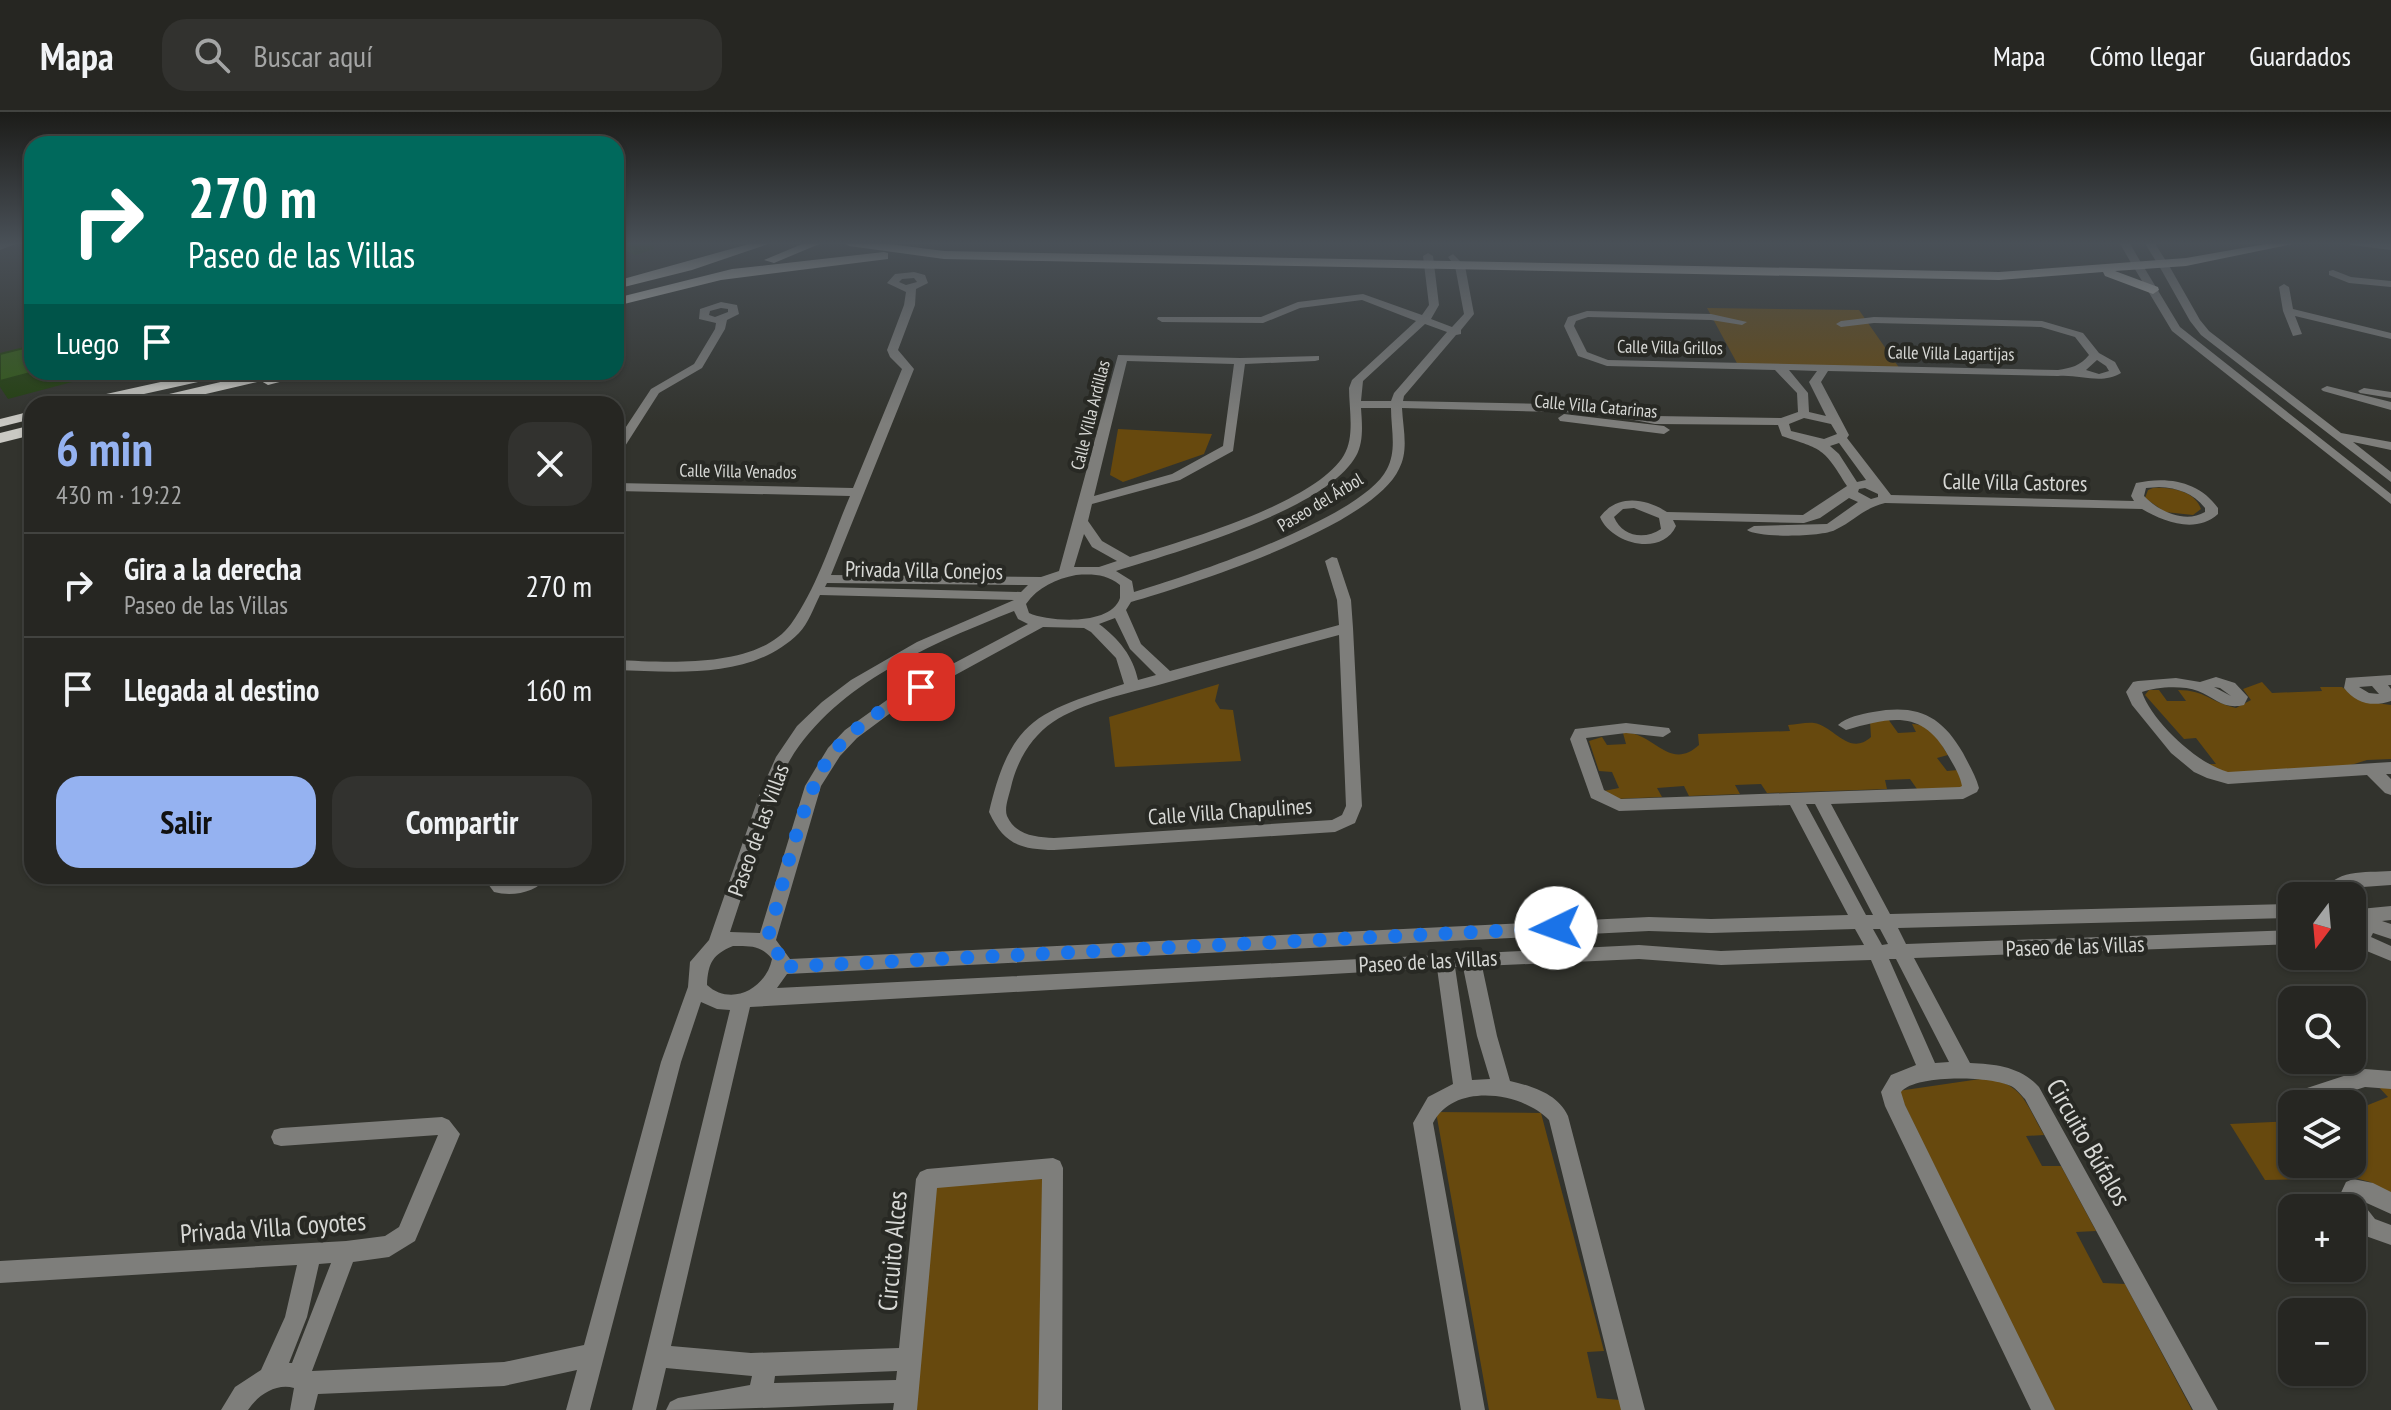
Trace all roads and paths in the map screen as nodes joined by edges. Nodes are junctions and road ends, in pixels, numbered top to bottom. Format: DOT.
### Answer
graph roads {
  1 [pos="912,303"];
  2 [pos="1318,303"];
  3 [pos="1376,303"];
  4 [pos="1434,303"];
  5 [pos="1466,303"];
  6 [pos="2160,303"];
  7 [pos="2186,303"];
  8 [pos="2287,303"];
  9 [pos="2288,311"];
  10 [pos="722,319"];
  11 [pos="1162,319"];
  12 [pos="1422,322"];
  13 [pos="1742,322"];
  14 [pos="1841,324"];
  15 [pos="1457,332"];
  16 [pos="2297,334"];
  17 [pos="2391,336"];
  18 [pos="2095,355"];
  19 [pos="1315,358"];
  20 [pos="1240,361"];
  21 [pos="1778,367"];
  22 [pos="1825,368"];
  23 [pos="2076,371"];
  24 [pos="181,380"];
  25 [pos="199,380"];
  26 [pos="247,380"];
  27 [pos="266,380"];
  28 [pos="192,393"];
  29 [pos="2391,395"];
  30 [pos="145,396"];
  31 [pos="146,396"];
  32 [pos="155,396"];
  33 [pos="2391,406"];
  34 [pos="1354,409"];
  35 [pos="1396,409"];
  36 [pos="1803,414"];
  37 [pos="24,417"];
  38 [pos="1835,422"];
  39 [pos="0,423"];
  40 [pos="1784,427"];
  41 [pos="2302,429"];
  42 [pos="24,432"];
  43 [pos="2335,435"];
  44 [pos="0,438"];
  45 [pos="1841,438"];
  46 [pos="624,439"];
  47 [pos="1820,443"];
  48 [pos="2391,446"];
  49 [pos="2391,478"];
  50 [pos="624,487"];
  51 [pos="1852,488"];
  52 [pos="859,492"];
  53 [pos="1880,492"];
  54 [pos="2391,500"];
  55 [pos="2141,501"];
  56 [pos="1086,502"];
  57 [pos="1867,502"];
  58 [pos="1081,521"];
  59 [pos="1332,561"];
  60 [pos="1128,562"];
  61 [pos="1100,571"];
  62 [pos="1065,573"];
  63 [pos="1043,581"];
  64 [pos="819,585"];
  65 [pos="903,587"];
  66 [pos="1021,600"];
  67 [pos="1123,604"];
  68 [pos="1087,623"];
  69 [pos="1038,624"];
  70 [pos="1346,628"];
  71 [pos="1127,649"];
  72 [pos="624,665"];
  73 [pos="1167,677"];
  74 [pos="1132,687"];
  75 [pos="2206,688"];
  76 [pos="1846,725"];
  77 [pos="1663,732"];
  78 [pos="2391,768"];
  79 [pos="2372,770"];
  80 [pos="2391,789"];
  81 [pos="1820,798"];
  82 [pos="1795,799"];
  83 [pos="2391,878"];
  84 [pos="2345,882"];
  85 [pos="498,884"];
  86 [pos="526,884"];
  87 [pos="2278,911"];
  88 [pos="2391,913"];
  89 [pos="2366,922"];
  90 [pos="1863,923"];
  91 [pos="1888,923"];
  92 [pos="2366,927"];
  93 [pos="2391,932"];
  94 [pos="2366,933"];
  95 [pos="2278,938"];
  96 [pos="767,940"];
  97 [pos="716,946"];
  98 [pos="1902,952"];
  99 [pos="1877,953"];
  100 [pos="2391,954"];
  101 [pos="1471,959"];
  102 [pos="1445,960"];
  103 [pos="780,967"];
  104 [pos="697,987"];
  105 [pos="749,999"];
  106 [pos="1936,1018"];
  107 [pos="1907,1020"];
  108 [pos="1487,1036"];
  109 [pos="1456,1037"];
  110 [pos="1964,1071"];
  111 [pos="1929,1072"];
  112 [pos="2391,1080"];
  113 [pos="1464,1090"];
  114 [pos="1503,1090"];
  115 [pos="2327,1090"];
  116 [pos="281,1137"];
  117 [pos="2351,1194"];
  118 [pos="2391,1204"];
  119 [pos="2366,1225"];
  120 [pos="2391,1235"];
  121 [pos="346,1252"];
  122 [pos="309,1254"];
  123 [pos="0,1272"];
  124 [pos="592,1355"];
  125 [pos="656,1355"];
  126 [pos="910,1359"];
  127 [pos="765,1365"];
  128 [pos="270,1376"];
  129 [pos="302,1380"];
  130 [pos="760,1396"];
  131 [pos="906,1401"];
  132 [pos="233,1410"];
  133 [pos="302,1410"];
  134 [pos="578,1410"];
  135 [pos="644,1410"];
  136 [pos="678,1410"];
  137 [pos="1050,1410"];
  138 [pos="1473,1410"];
  139 [pos="1633,1410"];
  140 [pos="2043,1410"];
  141 [pos="2206,1410"];
  1 -- 52 [label="street"];
  2 -- 11 [label="street"];
  3 -- 12 [label="street"];
  4 -- 12 [label="street"];
  5 -- 15 [label="street"];
  6 -- 41 [label="street"];
  7 -- 43 [label="street"];
  8 -- 9 [label="street"];
  9 -- 16 [label="street"];
  9 -- 17 [label="street"];
  10 -- 46 [label="street"];
  12 -- 15 [label="street"];
  12 -- 34 [label="street, Paseo del Árbol"];
  13 -- 21 [label="street, Calle Villa Grillos"];
  14 -- 18 [label="street, Calle Villa Lagartijas"];
  15 -- 35 [label="street"];
  18 -- 23 [label="street"];
  18 -- 23 [label="street, Calle Villa Lagartijas"];
  19 -- 20 [label="street, Calle Villa Ardillas"];
  20 -- 56 [label="street, Calle Villa Ardillas"];
  20 -- 56 [label="street, Calle Villa Ardillas"];
  21 -- 22 [label="street, Calle Villa Grillos"];
  21 -- 36 [label="street"];
  22 -- 23 [label="street, Calle Villa Lagartijas"];
  22 -- 38 [label="street"];
  24 -- 30 [label="main road"];
  25 -- 31 [label="main road"];
  26 -- 28 [label="main road"];
  27 -- 28 [label="main road"];
  28 -- 32 [label="main road"];
  29 -- 33 [label="street"];
  34 -- 35 [label="street, Calle Villa Catarinas"];
  34 -- 60 [label="street, Paseo del Árbol"];
  35 -- 40 [label="street, Calle Villa Catarinas"];
  35 -- 67 [label="street, Paseo del Árbol"];
  36 -- 38 [label="street"];
  36 -- 40 [label="street"];
  37 -- 39 [label="main road"];
  38 -- 45 [label="street"];
  40 -- 47 [label="street"];
  41 -- 43 [label="street"];
  41 -- 54 [label="street"];
  42 -- 44 [label="main road"];
  43 -- 48 [label="street"];
  43 -- 49 [label="street"];
  45 -- 47 [label="street"];
  45 -- 53 [label="street"];
  47 -- 51 [label="street"];
  50 -- 52 [label="street, Calle Villa Venados"];
  51 -- 53 [label="street"];
  51 -- 57 [label="street"];
  51 -- 57 [label="street"];
  52 -- 64 [label="street"];
  53 -- 55 [label="street, Calle Villa Castores"];
  53 -- 57 [label="street"];
  55 -- 55 [label="street, Calle Villa Castores"];
  56 -- 58 [label="street, Calle Villa Ardillas"];
  58 -- 60 [label="street"];
  58 -- 62 [label="street, Calle Villa Ardillas"];
  59 -- 70 [label="street"];
  60 -- 61 [label="street, Paseo del Árbol"];
  61 -- 62 [label="street, Paseo del Árbol"];
  61 -- 67 [label="street"];
  62 -- 63 [label="street, Paseo del Árbol"];
  63 -- 65 [label="street, Privada Villa Conejos"];
  63 -- 66 [label="street, Paseo de las Villas"];
  64 -- 65 [label="street, Privada Villa Conejos"];
  64 -- 72 [label="street, Privada Villa Conejos"];
  65 -- 66 [label="street, Privada Villa Conejos"];
  66 -- 69 [label="street"];
  66 -- 97 [label="street, Paseo de las Villas"];
  67 -- 68 [label="street, Paseo del Árbol"];
  67 -- 71 [label="street"];
  68 -- 69 [label="street, Paseo del Árbol"];
  68 -- 71 [label="street"];
  69 -- 96 [label="street, Paseo de las Villas"];
  70 -- 73 [label="street, Calle Villa Chapulines"];
  70 -- 74 [label="street, Calle Villa Chapulines"];
  71 -- 73 [label="street"];
  71 -- 74 [label="street"];
  73 -- 74 [label="street, Calle Villa Chapulines"];
  75 -- 79 [label="street"];
  76 -- 81 [label="street"];
  77 -- 82 [label="street"];
  78 -- 79 [label="street"];
  79 -- 80 [label="street"];
  81 -- 82 [label="street"];
  81 -- 91 [label="street"];
  82 -- 90 [label="street"];
  83 -- 84 [label="street"];
  85 -- 86 [label="street"];
  87 -- 91 [label="street, Paseo de las Villas"];
  88 -- 89 [label="street"];
  90 -- 91 [label="street, Paseo de las Villas"];
  90 -- 99 [label="street"];
  90 -- 103 [label="street, Paseo de las Villas"];
  91 -- 98 [label="street"];
  92 -- 93 [label="street"];
  94 -- 100 [label="street"];
  95 -- 98 [label="street, Paseo de las Villas"];
  96 -- 97 [label="street"];
  96 -- 103 [label="street"];
  97 -- 104 [label="street"];
  98 -- 99 [label="street, Paseo de las Villas"];
  98 -- 106 [label="street"];
  99 -- 101 [label="street, Paseo de las Villas"];
  99 -- 107 [label="street"];
  101 -- 102 [label="street, Paseo de las Villas"];
  101 -- 108 [label="street"];
  102 -- 105 [label="street, Paseo de las Villas"];
  102 -- 109 [label="street"];
  103 -- 105 [label="street"];
  104 -- 105 [label="street"];
  104 -- 124 [label="street"];
  105 -- 125 [label="street"];
  106 -- 107 [label="street"];
  106 -- 110 [label="street"];
  107 -- 111 [label="street"];
  108 -- 109 [label="street"];
  108 -- 114 [label="street"];
  109 -- 113 [label="street"];
  110 -- 111 [label="street, Circuito Búfalos"];
  110 -- 141 [label="street, Circuito Búfalos"];
  111 -- 140 [label="street, Circuito Búfalos"];
  112 -- 115 [label="street"];
  113 -- 114 [label="street"];
  113 -- 138 [label="street"];
  114 -- 139 [label="street"];
  116 -- 121 [label="street, Privada Villa Coyotes"];
  117 -- 118 [label="street"];
  119 -- 120 [label="street"];
  121 -- 122 [label="street, Privada Villa Coyotes"];
  121 -- 129 [label="street"];
  122 -- 123 [label="street, Privada Villa Coyotes"];
  122 -- 128 [label="street"];
  124 -- 129 [label="street"];
  124 -- 134 [label="street"];
  125 -- 127 [label="street"];
  125 -- 135 [label="street"];
  126 -- 127 [label="street"];
  126 -- 131 [label="street, Circuito Alces"];
  126 -- 137 [label="street, Circuito Alces"];
  127 -- 130 [label="street"];
  128 -- 129 [label="street"];
  128 -- 132 [label="street"];
  129 -- 133 [label="street"];
  130 -- 131 [label="street"];
  130 -- 136 [label="street"];
}
